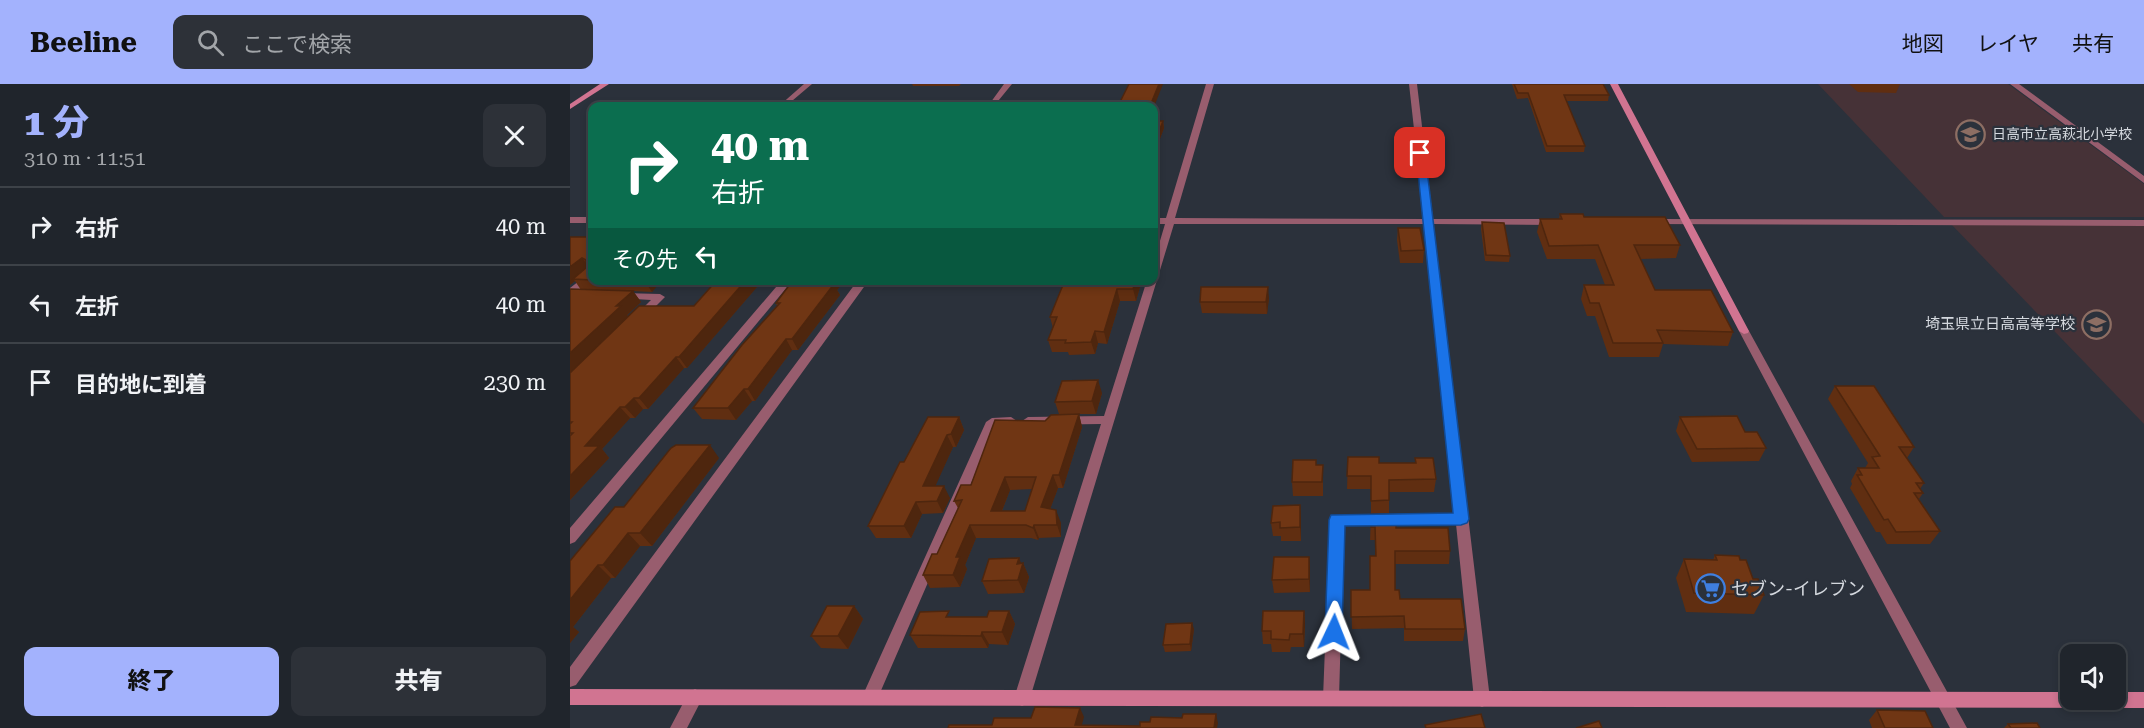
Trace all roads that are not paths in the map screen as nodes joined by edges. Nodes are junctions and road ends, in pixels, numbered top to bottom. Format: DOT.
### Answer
graph roads {
  1 [pos="605,84"];
  2 [pos="808,84"];
  3 [pos="1008,84"];
  4 [pos="1210,84"];
  5 [pos="1413,84"];
  6 [pos="1614,84"];
  7 [pos="2014,84"];
  8 [pos="787,102"];
  9 [pos="994,102"];
  10 [pos="570,106"];
  11 [pos="2144,180"];
  12 [pos="570,220"];
  13 [pos="588,220"];
  14 [pos="1158,221"];
  15 [pos="1170,221"];
  16 [pos="1685,221"];
  17 [pos="1428,222"];
  18 [pos="1568,222"];
  19 [pos="1638,222"];
  20 [pos="2144,223"];
  21 [pos="1158,261"];
  22 [pos="588,279"];
  23 [pos="784,285"];
  24 [pos="860,285"];
  25 [pos="1151,285"];
  26 [pos="574,295"];
  27 [pos="615,296"];
  28 [pos="627,328"];
  29 [pos="1108,420"];
  30 [pos="1461,519"];
  31 [pos="570,538"];
  32 [pos="570,680"];
  33 [pos="570,697"];
  34 [pos="695,697"];
  35 [pos="870,697"];
  36 [pos="1022,698"];
  37 [pos="1331,698"];
  38 [pos="1482,699"];
  39 [pos="1942,700"];
  40 [pos="2144,700"];
  41 [pos="678,728"];
  42 [pos="1959,728"];
  1 -- 10 [label="street"];
  2 -- 8 [label="street"];
  3 -- 9 [label="street"];
  4 -- 15 [label="street"];
  5 -- 17 [label="street"];
  6 -- 16 [label="street"];
  7 -- 11 [label="street"];
  12 -- 13 [label="street"];
  14 -- 15 [label="street"];
  15 -- 17 [label="street"];
  15 -- 21 [label="street"];
  16 -- 19 [label="street"];
  16 -- 20 [label="street"];
  16 -- 39 [label="street"];
  17 -- 18 [label="street"];
  17 -- 30 [label="street"];
  22 -- 26 [label="street"];
  23 -- 31 [label="street"];
  24 -- 32 [label="street"];
  25 -- 29 [label="street"];
  27 -- 28 [label="street"];
  29 -- 35 [label="street"];
  29 -- 36 [label="street"];
  30 -- 37 [label="street"];
  30 -- 38 [label="street"];
  33 -- 34 [label="street"];
  34 -- 35 [label="street"];
  34 -- 41 [label="street"];
  35 -- 36 [label="street"];
  36 -- 37 [label="street"];
  37 -- 38 [label="street"];
  38 -- 39 [label="street"];
  39 -- 40 [label="street"];
  39 -- 42 [label="street"];
}
